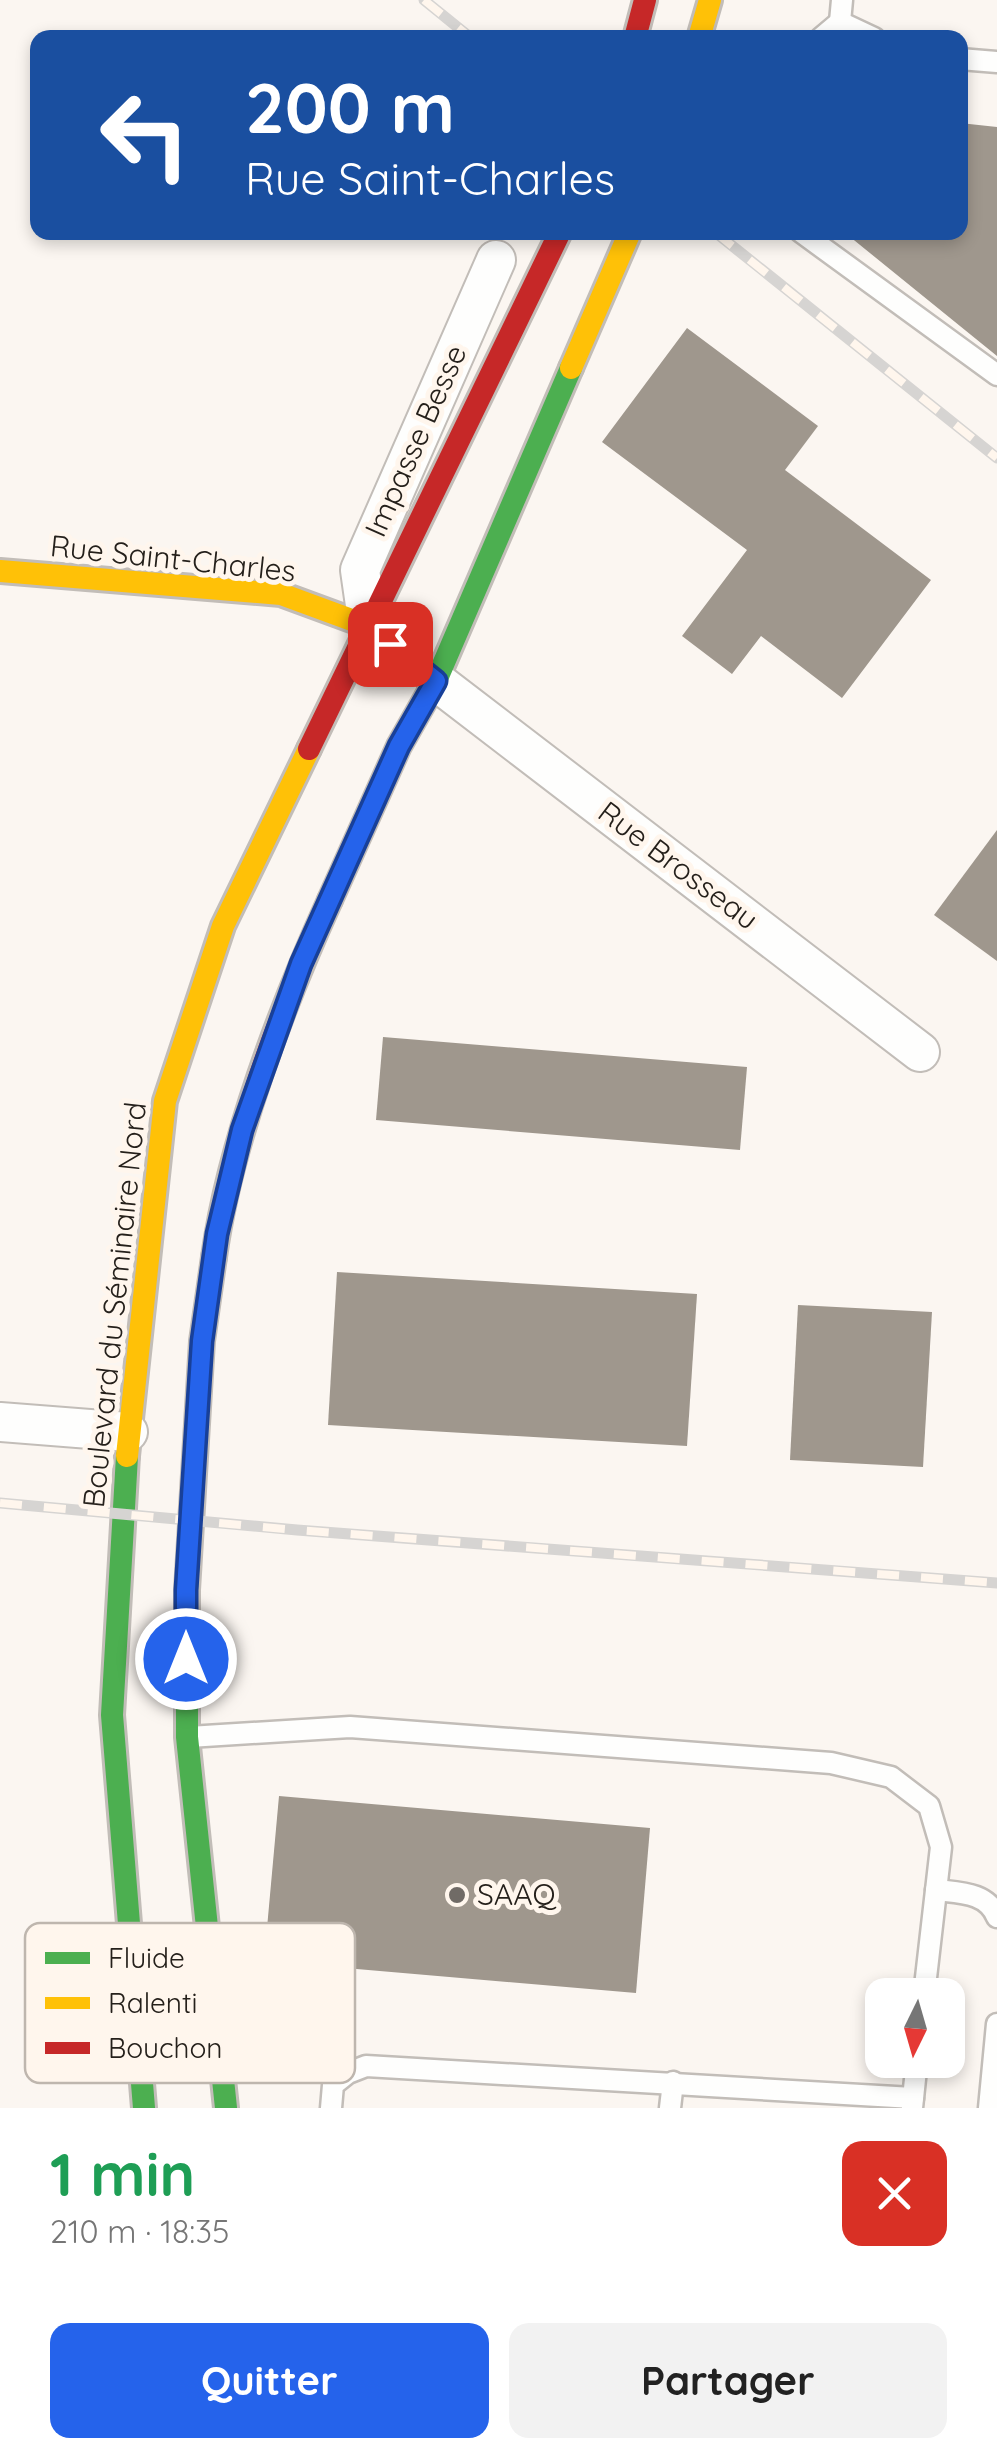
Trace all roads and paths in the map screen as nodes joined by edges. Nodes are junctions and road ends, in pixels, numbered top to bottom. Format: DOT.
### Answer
graph roads {
  1 [pos="645,0"];
  2 [pos="710,0"];
  3 [pos="841,11"];
  4 [pos="637,30"];
  5 [pos="701,30"];
  6 [pos="864,30"];
  7 [pos="968,60"];
  8 [pos="997,62"];
  9 [pos="556,240"];
  10 [pos="627,240"];
  11 [pos="811,240"];
  12 [pos="496,260"];
  13 [pos="997,375"];
  14 [pos="0,571"];
  15 [pos="368,626"];
  16 [pos="436,681"];
  17 [pos="320,860"];
  18 [pos="301,964"];
  19 [pos="920,1052"];
  20 [pos="0,1422"];
  21 [pos="128,1432"];
  22 [pos="187,1737"];
  23 [pos="936,1890"];
  24 [pos="997,1917"];
  25 [pos="129,1923"];
  26 [pos="207,1923"];
  27 [pos="926,1978"];
  28 [pos="997,2024"];
  29 [pos="355,2070"];
  30 [pos="915,2078"];
  31 [pos="673,2082"];
  32 [pos="142,2083"];
  33 [pos="223,2083"];
  34 [pos="336,2083"];
  35 [pos="912,2103"];
  36 [pos="144,2108"];
  37 [pos="226,2108"];
  38 [pos="331,2108"];
  39 [pos="670,2108"];
  40 [pos="989,2108"];
  1 -- 4 [label="main road"];
  2 -- 5 [label="main road"];
  3 -- 6 [label="lane"];
  7 -- 8 [label="lane"];
  9 -- 15 [label="main road, Boulevard du Séminaire Nord"];
  10 -- 16 [label="main road"];
  11 -- 13 [label="lane"];
  12 -- 15 [label="street, Impasse Besse"];
  14 -- 15 [label="main road, Rue Saint-Charles"];
  15 -- 16 [label="main road, Rue Saint-Charles"];
  15 -- 21 [label="main road, Boulevard du Séminaire Nord"];
  16 -- 18 [label="main road"];
  16 -- 19 [label="street, Rue Brosseau"];
  17 -- 18 [label="main road"];
  18 -- 22 [label="main road"];
  20 -- 21 [label="street"];
  21 -- 25 [label="main road, Boulevard du Séminaire Nord"];
  22 -- 23 [label="lane"];
  22 -- 26 [label="main road"];
  23 -- 24 [label="lane"];
  23 -- 27 [label="lane"];
  28 -- 40 [label="lane"];
  29 -- 31 [label="lane"];
  30 -- 35 [label="lane"];
  31 -- 35 [label="lane"];
  31 -- 39 [label="lane"];
  32 -- 36 [label="main road, Boulevard du Séminaire Nord"];
  33 -- 37 [label="main road"];
  34 -- 38 [label="lane"];
}
